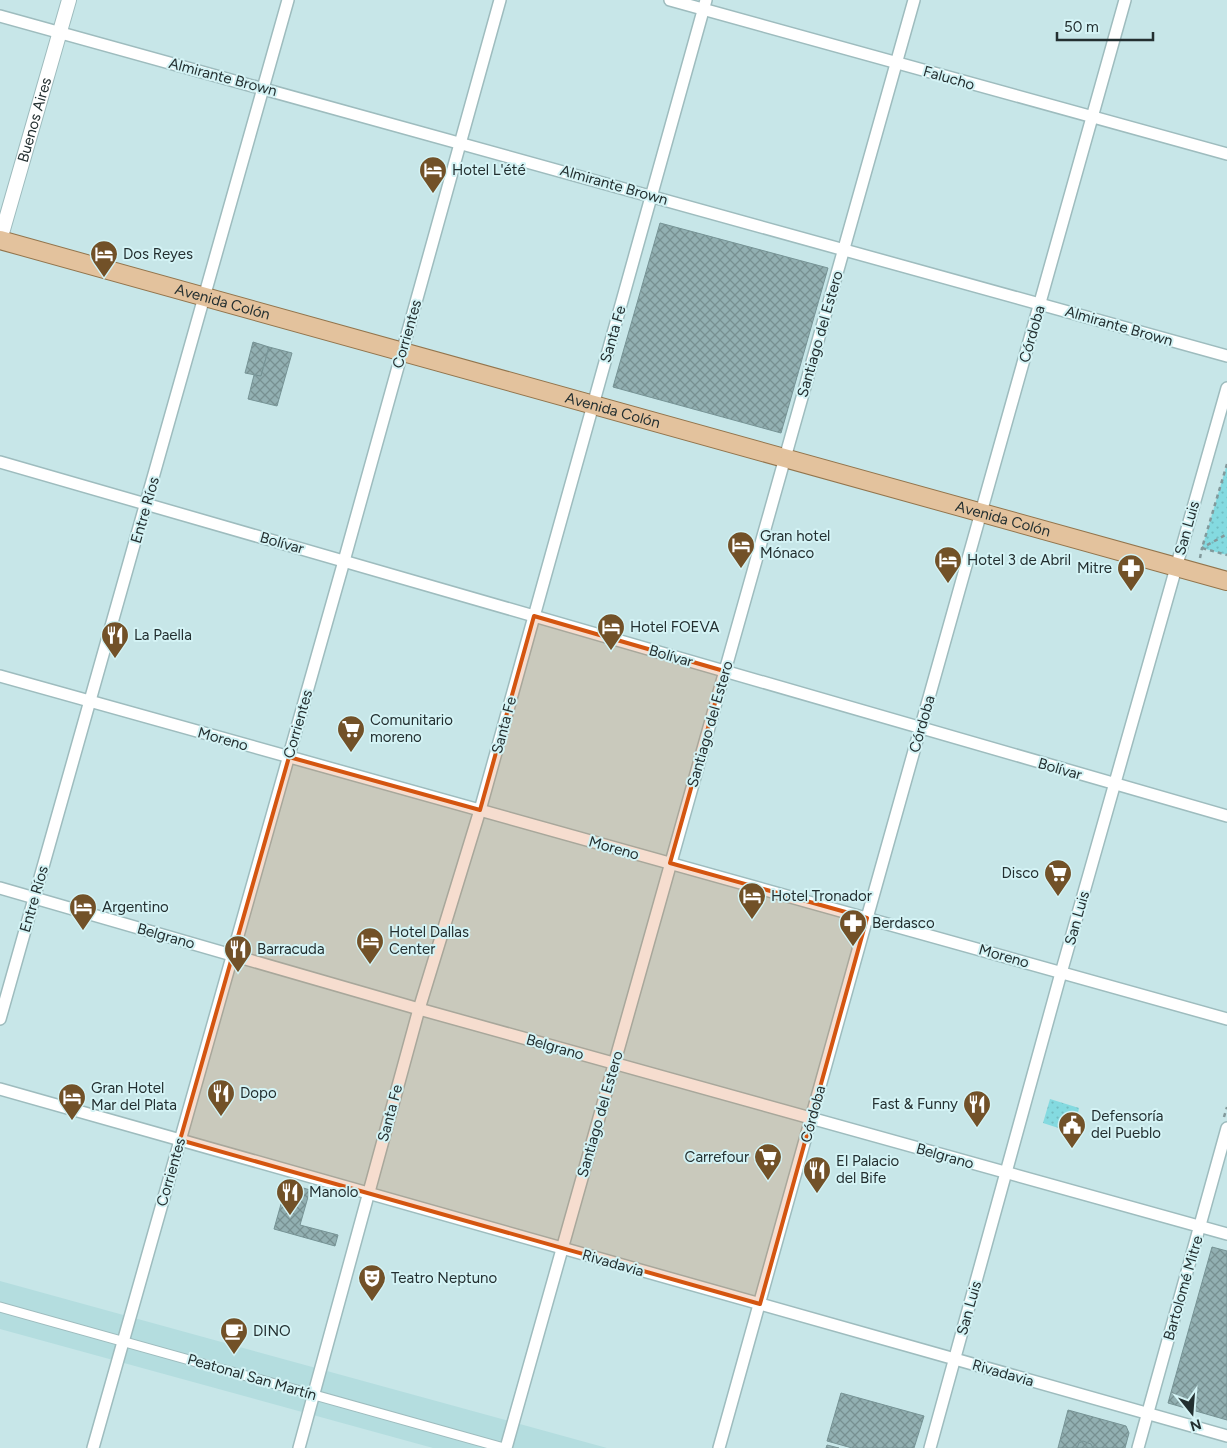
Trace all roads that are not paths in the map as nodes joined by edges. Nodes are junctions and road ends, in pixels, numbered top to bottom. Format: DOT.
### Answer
graph roads {
  1 [pos="70,0"];
  2 [pos="288,0"];
  3 [pos="500,0"];
  4 [pos="670,0"];
  5 [pos="914,0"];
  6 [pos="1125,0"];
  7 [pos="705,5"];
  8 [pos="0,16"];
  9 [pos="60,32"];
  10 [pos="896,63"];
  11 [pos="264,88"];
  12 [pos="1092,118"];
  13 [pos="461,143"];
  14 [pos="1227,154"];
  15 [pos="652,196"];
  16 [pos="0,240"];
  17 [pos="844,249"];
  18 [pos="204,297"];
  19 [pos="1040,304"];
  20 [pos="402,351"];
  21 [pos="1227,356"];
  22 [pos="1227,388"];
  23 [pos="593,404"];
  24 [pos="785,457"];
  25 [pos="0,462"];
  26 [pos="146,504"];
  27 [pos="982,512"];
  28 [pos="344,561"];
  29 [pos="1176,566"];
  30 [pos="1227,581"];
  31 [pos="534,616"];
  32 [pos="724,671"];
  33 [pos="0,676"];
  34 [pos="90,702"];
  35 [pos="921,728"];
  36 [pos="289,757"];
  37 [pos="1115,785"];
  38 [pos="480,810"];
  39 [pos="1227,816"];
  40 [pos="670,863"];
  41 [pos="0,888"];
  42 [pos="35,898"];
  43 [pos="867,918"];
  44 [pos="233,955"];
  45 [pos="1062,973"];
  46 [pos="419,1008"];
  47 [pos="0,1019"];
  48 [pos="1227,1019"];
  49 [pos="614,1063"];
  50 [pos="0,1089"];
  51 [pos="812,1118"];
  52 [pos="1227,1128"];
  53 [pos="180,1140"];
  54 [pos="1007,1173"];
  55 [pos="368,1194"];
  56 [pos="1200,1227"];
  57 [pos="1227,1234"];
  58 [pos="562,1248"];
  59 [pos="760,1304"];
  60 [pos="0,1307"];
  61 [pos="123,1341"];
  62 [pos="955,1359"];
  63 [pos="313,1394"];
  64 [pos="1148,1414"];
  65 [pos="1227,1436"];
  66 [pos="93,1448"];
  67 [pos="298,1448"];
  68 [pos="505,1448"];
  69 [pos="719,1448"];
  70 [pos="930,1448"];
  71 [pos="1138,1448"];
  1 -- 9 [label="street, Buenos Aires"];
  2 -- 11 [label="street, Entre Ríos"];
  3 -- 13 [label="street, Corrientes"];
  4 -- 7 [label="street, Falucho"];
  5 -- 10 [label="street, Santiago del Estero"];
  6 -- 12 [label="street, Córdoba"];
  7 -- 10 [label="street, Falucho"];
  7 -- 15 [label="street, Santa Fe"];
  8 -- 9 [label="street, Almirante Brown"];
  9 -- 11 [label="street, Almirante Brown"];
  9 -- 16 [label="street, Buenos Aires"];
  10 -- 12 [label="street, Falucho"];
  10 -- 17 [label="street, Santiago del Estero"];
  11 -- 13 [label="street, Almirante Brown"];
  11 -- 18 [label="street, Entre Ríos"];
  12 -- 14 [label="street, Falucho"];
  12 -- 19 [label="street, Córdoba"];
  13 -- 15 [label="street, Almirante Brown"];
  13 -- 20 [label="street, Corrientes"];
  15 -- 17 [label="street, Almirante Brown"];
  15 -- 23 [label="street, Santa Fe"];
  16 -- 18 [label="main road, Avenida Colón"];
  17 -- 19 [label="street, Almirante Brown"];
  17 -- 24 [label="street, Santiago del Estero"];
  18 -- 20 [label="main road, Avenida Colón"];
  18 -- 26 [label="street, Entre Ríos"];
  19 -- 21 [label="street, Almirante Brown"];
  19 -- 27 [label="street, Córdoba"];
  20 -- 23 [label="main road, Avenida Colón"];
  20 -- 28 [label="street, Corrientes"];
  22 -- 29 [label="street, San Luis"];
  23 -- 24 [label="main road, Avenida Colón"];
  23 -- 31 [label="street, Santa Fe"];
  24 -- 27 [label="main road, Avenida Colón"];
  24 -- 32 [label="street, Santiago del Estero"];
  25 -- 26 [label="street, Bolívar"];
  26 -- 28 [label="street, Bolívar"];
  26 -- 34 [label="street, Entre Ríos"];
  27 -- 29 [label="main road, Avenida Colón"];
  27 -- 35 [label="street, Córdoba"];
  28 -- 31 [label="street, Bolívar"];
  28 -- 36 [label="street, Corrientes"];
  29 -- 30 [label="main road, Avenida Colón"];
  29 -- 37 [label="street, San Luis"];
  31 -- 32 [label="street, Bolívar"];
  31 -- 38 [label="street, Santa Fe"];
  32 -- 35 [label="street, Bolívar"];
  32 -- 40 [label="street, Santiago del Estero"];
  33 -- 34 [label="street, Moreno"];
  34 -- 36 [label="street, Moreno"];
  34 -- 42 [label="street, Entre Ríos"];
  35 -- 37 [label="street, Bolívar"];
  35 -- 43 [label="street, Córdoba"];
  36 -- 38 [label="street, Moreno"];
  36 -- 44 [label="street, Corrientes"];
  37 -- 39 [label="street, Bolívar"];
  37 -- 45 [label="street, San Luis"];
  38 -- 40 [label="street, Moreno"];
  38 -- 46 [label="street, Santa Fe"];
  40 -- 43 [label="street, Moreno"];
  40 -- 49 [label="street, Santiago del Estero"];
  41 -- 42 [label="street, Belgrano"];
  42 -- 44 [label="street, Belgrano"];
  42 -- 47 [label="street, Entre Ríos"];
  43 -- 45 [label="street, Moreno"];
  43 -- 51 [label="street, Córdoba"];
  44 -- 46 [label="street, Belgrano"];
  44 -- 53 [label="street, Corrientes"];
  45 -- 48 [label="street, Moreno"];
  45 -- 54 [label="street, San Luis"];
  46 -- 49 [label="street, Belgrano"];
  46 -- 55 [label="street, Santa Fe"];
  49 -- 51 [label="street, Belgrano"];
  49 -- 58 [label="street, Santiago del Estero"];
  50 -- 53 [label="street, Rivadavia"];
  51 -- 54 [label="street, Belgrano"];
  51 -- 59 [label="street, Córdoba"];
  52 -- 56 [label="street, Bartolomé Mitre"];
  53 -- 55 [label="street, Rivadavia"];
  53 -- 61 [label="street, Corrientes"];
  54 -- 56 [label="street, Belgrano"];
  54 -- 62 [label="street, San Luis"];
  55 -- 58 [label="street, Rivadavia"];
  55 -- 63 [label="street, Santa Fe"];
  56 -- 57 [label="street, Belgrano"];
  56 -- 64 [label="street, Bartolomé Mitre"];
  58 -- 59 [label="street, Rivadavia"];
  58 -- 68 [label="street, Santiago del Estero"];
  59 -- 62 [label="street, Rivadavia"];
  59 -- 69 [label="street, Córdoba"];
  60 -- 61 [label="street, Peatonal San Martín"];
  61 -- 63 [label="street, Peatonal San Martín"];
  61 -- 66 [label="street, Corrientes"];
  62 -- 64 [label="street, Rivadavia"];
  62 -- 70 [label="street, San Luis"];
  63 -- 67 [label="street, Santa Fe"];
  63 -- 68 [label="street, Peatonal San Martín"];
  64 -- 65 [label="street, Rivadavia"];
  64 -- 71 [label="street, Bartolomé Mitre"];
}
